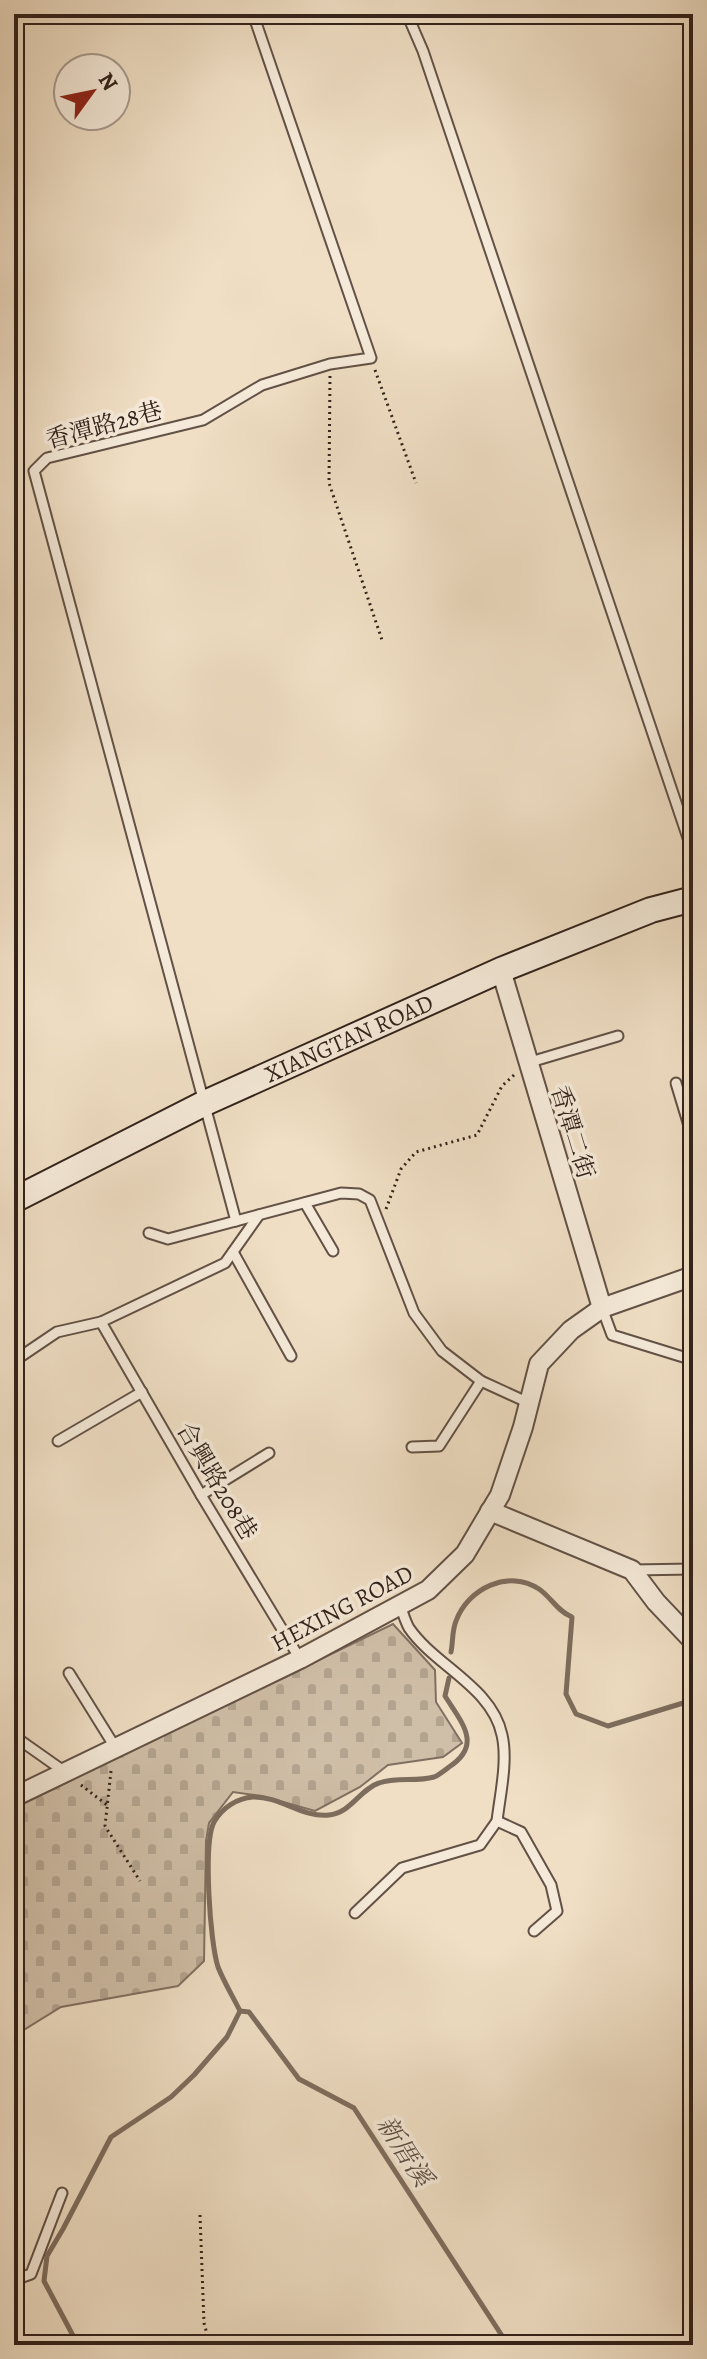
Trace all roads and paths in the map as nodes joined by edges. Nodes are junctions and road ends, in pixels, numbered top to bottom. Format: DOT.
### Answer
graph roads {
  1 [pos="253,14"];
  2 [pos="407,14"];
  3 [pos="371,358"];
  4 [pos="330,364"];
  5 [pos="416,483"];
  6 [pos="382,640"];
  7 [pos="693,853"];
  8 [pos="693,899"];
  9 [pos="501,970"];
  10 [pos="618,1036"];
  11 [pos="527,1063"];
  12 [pos="676,1083"];
  13 [pos="205,1103"];
  14 [pos="690,1117"];
  15 [pos="693,1139"];
  16 [pos="14,1200"];
  17 [pos="305,1203"];
  18 [pos="259,1215"];
  19 [pos="236,1221"];
  20 [pos="381,1223"];
  21 [pos="149,1233"];
  22 [pos="333,1251"];
  23 [pos="233,1252"];
  24 [pos="693,1276"];
  25 [pos="602,1308"];
  26 [pos="101,1322"];
  27 [pos="291,1356"];
  28 [pos="20,1357"];
  29 [pos="693,1360"];
  30 [pos="481,1381"];
  31 [pos="142,1392"];
  32 [pos="529,1403"];
  33 [pos="58,1441"];
  34 [pos="412,1447"];
  35 [pos="269,1453"];
  36 [pos="201,1495"];
  37 [pos="490,1511"];
  38 [pos="693,1569"];
  39 [pos="632,1570"];
  40 [pos="400,1605"];
  41 [pos="693,1641"];
  42 [pos="300,1659"];
  43 [pos="69,1673"];
  44 [pos="14,1736"];
  45 [pos="115,1747"];
  46 [pos="65,1772"];
  47 [pos="14,1797"];
  48 [pos="107,1805"];
  49 [pos="497,1821"];
  50 [pos="140,1881"];
  51 [pos="355,1913"];
  52 [pos="534,1931"];
  53 [pos="62,2193"];
  54 [pos="200,2215"];
  55 [pos="14,2280"];
  56 [pos="210,2345"];
  1 -- 3 [label="lane"];
  2 -- 7 [label="lane"];
  3 -- 4 [label="lane, 香潭路28巷"];
  3 -- 5 [label="path"];
  4 -- 6 [label="path"];
  4 -- 13 [label="lane, 香潭路28巷"];
  8 -- 9 [label="street, XIANGTAN ROAD"];
  9 -- 11 [label="street, 香潭二街"];
  9 -- 13 [label="street, XIANGTAN ROAD"];
  10 -- 11 [label="lane"];
  11 -- 20 [label="path"];
  11 -- 25 [label="street, 香潭二街"];
  12 -- 14 [label="lane"];
  13 -- 16 [label="street, XIANGTAN ROAD"];
  13 -- 19 [label="lane"];
  14 -- 15 [label="lane"];
  17 -- 18 [label="lane"];
  17 -- 20 [label="lane"];
  17 -- 22 [label="lane"];
  18 -- 19 [label="lane"];
  18 -- 23 [label="lane"];
  19 -- 21 [label="lane"];
  20 -- 30 [label="lane"];
  23 -- 26 [label="lane"];
  23 -- 27 [label="lane"];
  24 -- 25 [label="street, HEXING ROAD"];
  25 -- 29 [label="lane"];
  25 -- 32 [label="street, HEXING ROAD"];
  26 -- 28 [label="lane"];
  26 -- 31 [label="lane, 合興路208巷"];
  30 -- 32 [label="lane"];
  30 -- 34 [label="lane"];
  31 -- 33 [label="lane"];
  31 -- 36 [label="lane, 合興路208巷"];
  32 -- 37 [label="street, HEXING ROAD"];
  35 -- 36 [label="lane"];
  36 -- 42 [label="lane, 合興路208巷"];
  37 -- 39 [label="street"];
  37 -- 40 [label="street, HEXING ROAD"];
  38 -- 39 [label="lane"];
  39 -- 41 [label="street"];
  40 -- 42 [label="street, HEXING ROAD"];
  40 -- 49 [label="lane"];
  42 -- 45 [label="street, HEXING ROAD"];
  43 -- 45 [label="lane"];
  44 -- 46 [label="lane"];
  45 -- 46 [label="street, HEXING ROAD"];
  45 -- 48 [label="path"];
  46 -- 47 [label="street, HEXING ROAD"];
  46 -- 48 [label="path"];
  48 -- 50 [label="path"];
  49 -- 51 [label="lane"];
  49 -- 52 [label="lane"];
  53 -- 55 [label="lane"];
  54 -- 56 [label="path"];
}
